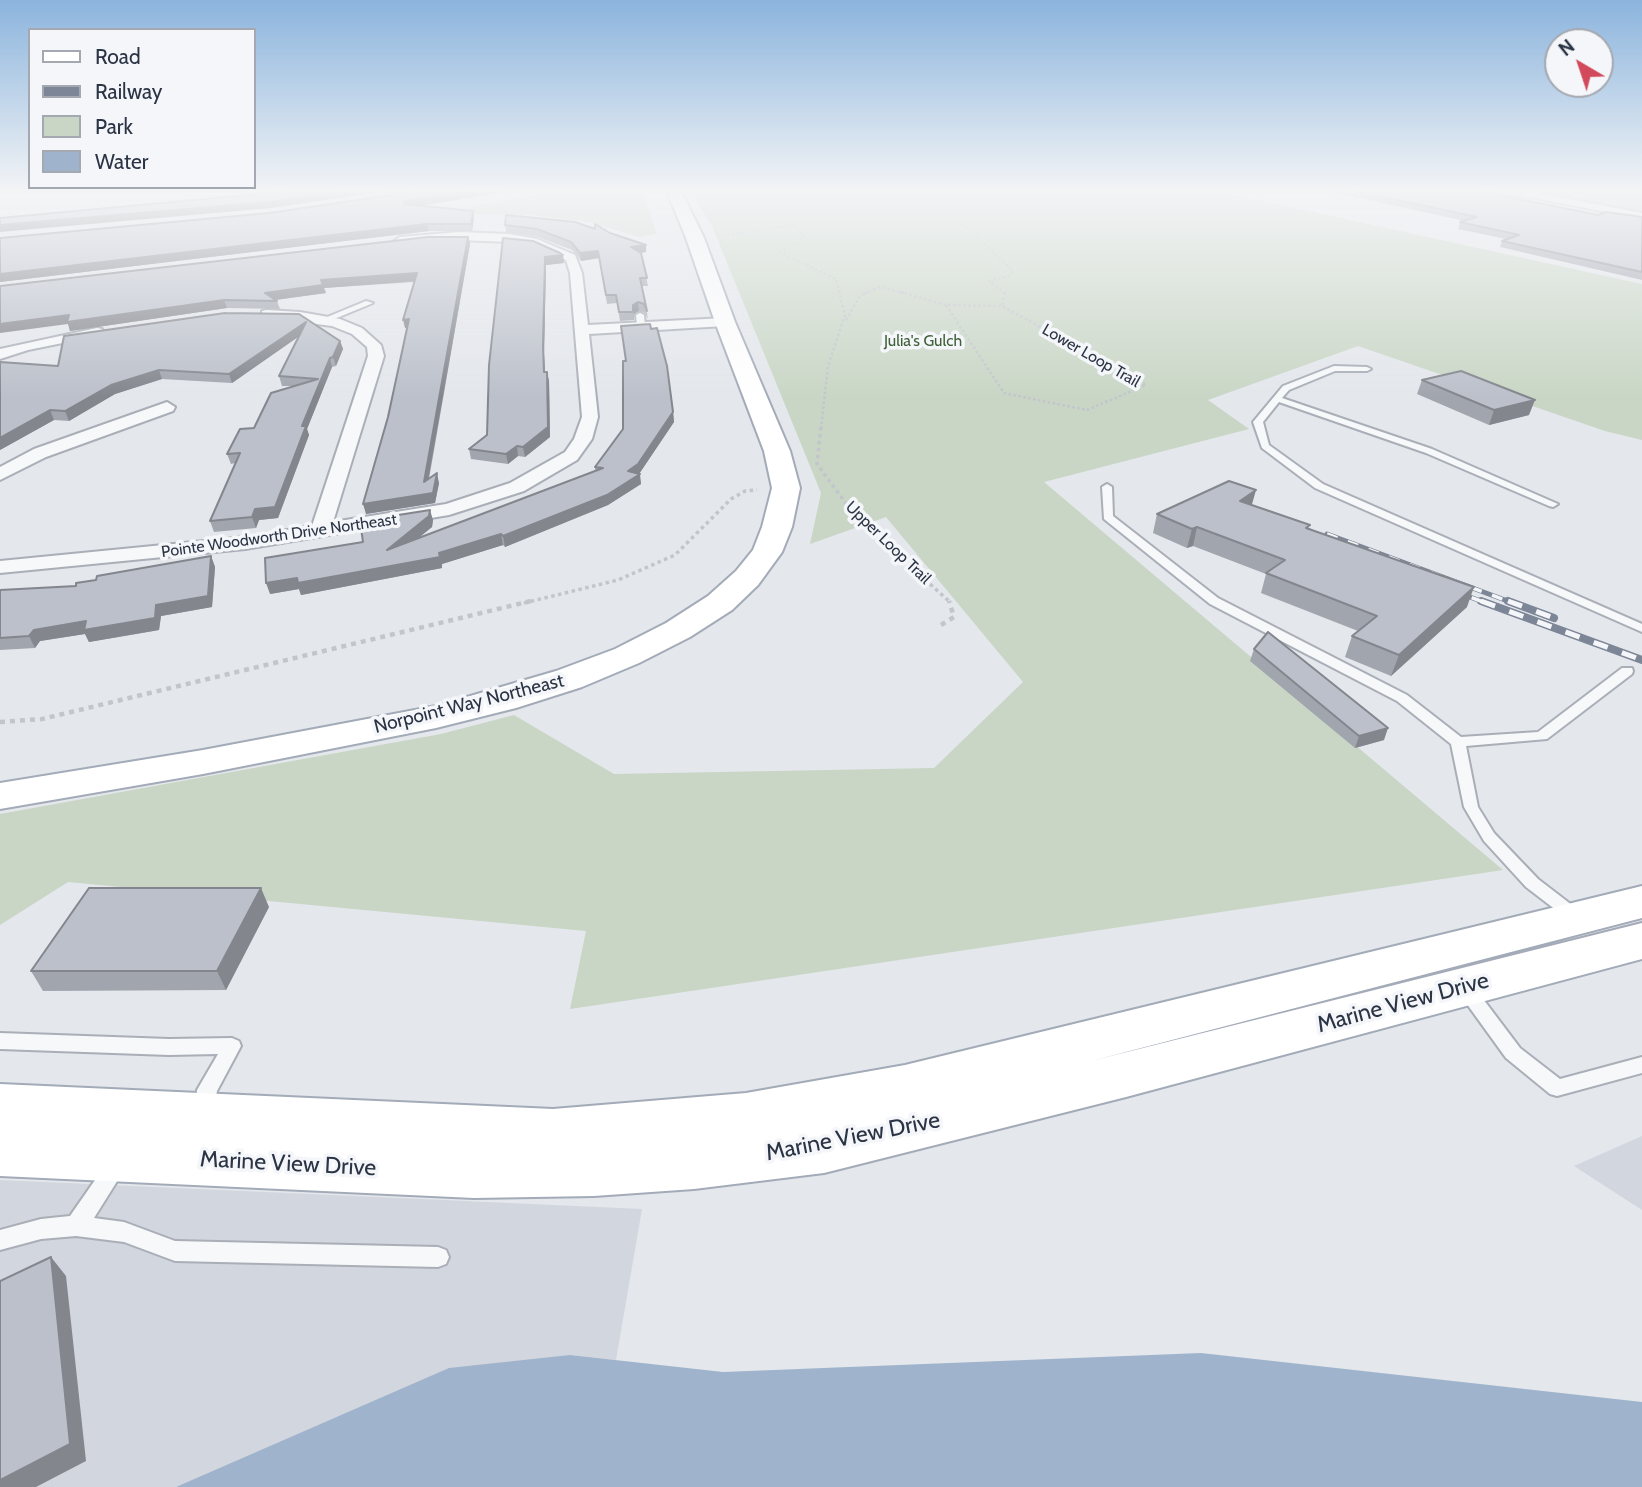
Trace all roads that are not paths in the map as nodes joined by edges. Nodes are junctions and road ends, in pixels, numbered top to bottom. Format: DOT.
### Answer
graph roads {
  1 [pos="570,258"];
  2 [pos="702,258"];
  3 [pos="369,303"];
  4 [pos="254,314"];
  5 [pos="723,317"];
  6 [pos="324,320"];
  7 [pos="580,324"];
  8 [pos="120,329"];
  9 [pos="0,354"];
  10 [pos="1367,369"];
  11 [pos="1277,399"];
  12 [pos="167,407"];
  13 [pos="0,474"];
  14 [pos="1107,488"];
  15 [pos="1553,504"];
  16 [pos="320,531"];
  17 [pos="0,568"];
  18 [pos="1642,628"];
  19 [pos="1627,671"];
  20 [pos="1458,742"];
  21 [pos="0,796"];
  22 [pos="1642,902"];
  23 [pos="1579,918"];
  24 [pos="1642,941"];
  25 [pos="1464,986"];
  26 [pos="0,1041"];
  27 [pos="1642,1065"];
  28 [pos="0,1107"];
  29 [pos="204,1116"];
  30 [pos="0,1151"];
  31 [pos="122,1157"];
  32 [pos="76,1227"];
  33 [pos="0,1240"];
  34 [pos="438,1257"];
  1 -- 7 [label="street, Pointe Woodworth Drive Northeast"];
  2 -- 5 [label="main road, Norpoint Way Northeast"];
  3 -- 6 [label="lane"];
  4 -- 6 [label="street"];
  5 -- 7 [label="street"];
  5 -- 21 [label="main road, Norpoint Way Northeast"];
  6 -- 16 [label="street"];
  7 -- 16 [label="street, Pointe Woodworth Drive Northeast"];
  8 -- 9 [label="street"];
  10 -- 11 [label="lane"];
  11 -- 15 [label="lane"];
  11 -- 18 [label="lane"];
  12 -- 13 [label="street"];
  14 -- 20 [label="lane"];
  16 -- 17 [label="street, Pointe Woodworth Drive Northeast"];
  19 -- 20 [label="lane"];
  20 -- 23 [label="lane"];
  22 -- 23 [label="main road, Marine View Drive"];
  23 -- 29 [label="main road, Marine View Drive"];
  24 -- 25 [label="main road, Marine View Drive"];
  25 -- 27 [label="lane"];
  25 -- 31 [label="main road, Marine View Drive"];
  26 -- 29 [label="lane"];
  28 -- 29 [label="main road, Marine View Drive"];
  30 -- 31 [label="main road, Marine View Drive"];
  31 -- 32 [label="lane"];
  32 -- 33 [label="lane"];
  32 -- 34 [label="lane"];
}
